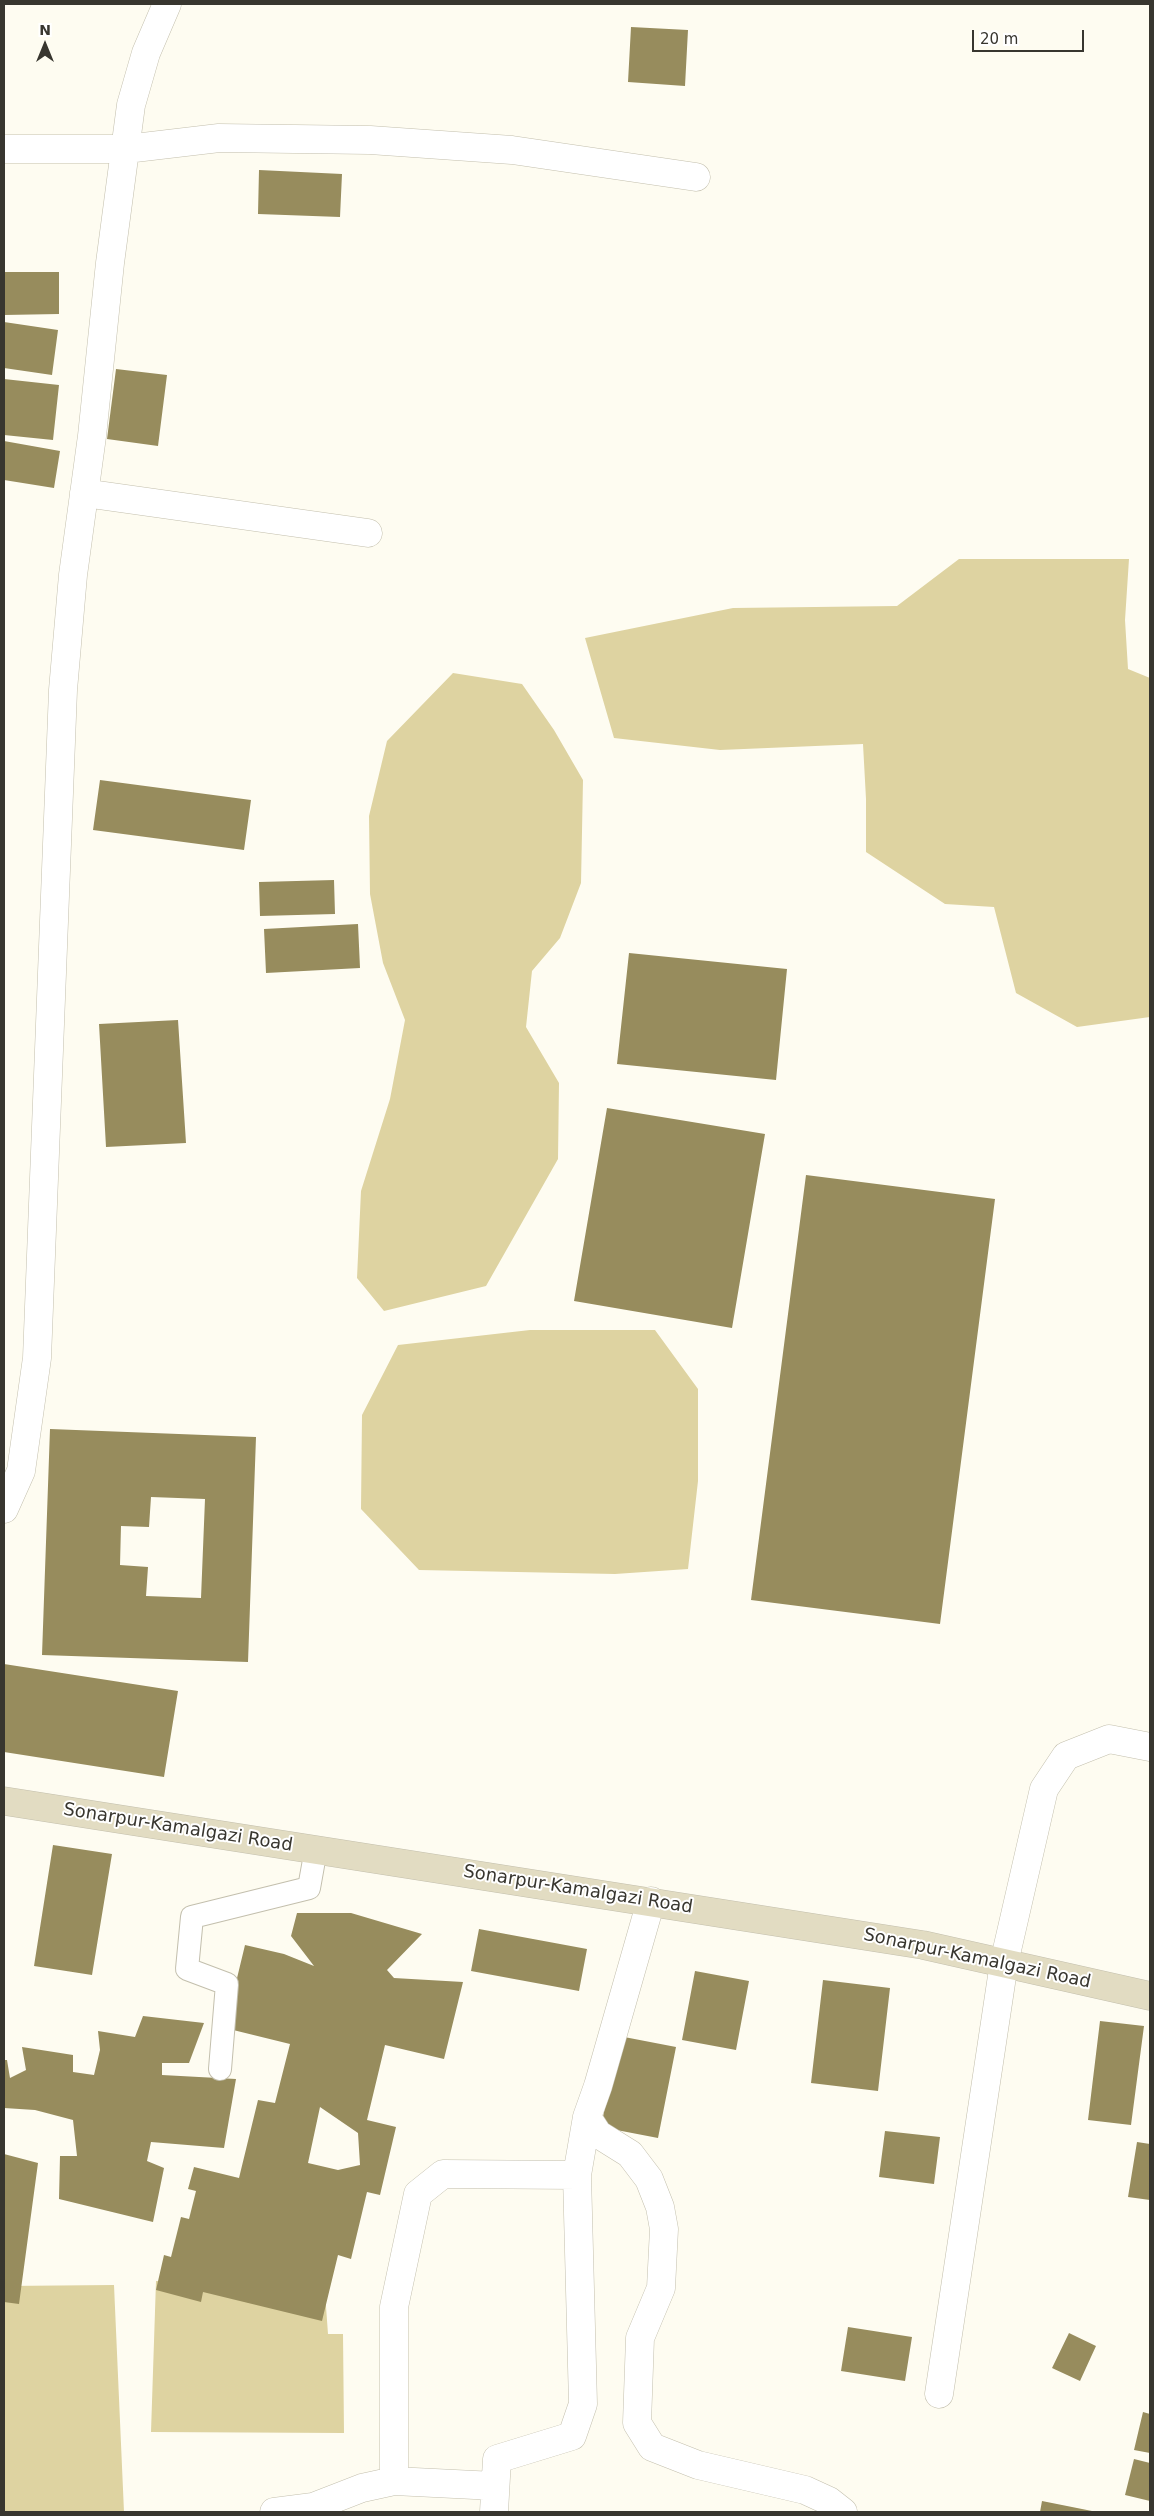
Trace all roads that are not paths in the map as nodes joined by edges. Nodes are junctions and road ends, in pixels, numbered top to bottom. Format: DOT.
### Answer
graph roads {
  1 [pos="168,4"];
  2 [pos="4,149"];
  3 [pos="126,149"];
  4 [pos="696,177"];
  5 [pos="84,493"];
  6 [pos="368,533"];
  7 [pos="4,1509"];
  8 [pos="1150,1747"];
  9 [pos="4,1801"];
  10 [pos="316,1850"];
  11 [pos="651,1901"];
  12 [pos="1004,1963"];
  13 [pos="1150,1996"];
  14 [pos="220,2069"];
  15 [pos="587,2117"];
  16 [pos="577,2175"];
  17 [pos="939,2394"];
  18 [pos="394,2481"];
  19 [pos="495,2499"];
  20 [pos="274,2512"];
  21 [pos="843,2512"];
  1 -- 3 [label="street"];
  2 -- 3 [label="street"];
  3 -- 4 [label="street"];
  3 -- 5 [label="street"];
  5 -- 6 [label="street"];
  5 -- 7 [label="street"];
  8 -- 12 [label="street"];
  9 -- 10 [label="main road, Sonarpur-Kamalgazi Road"];
  10 -- 11 [label="main road, Sonarpur-Kamalgazi Road"];
  10 -- 14 [label="lane"];
  11 -- 12 [label="main road, Sonarpur-Kamalgazi Road"];
  11 -- 15 [label="street"];
  12 -- 13 [label="main road, Sonarpur-Kamalgazi Road"];
  12 -- 17 [label="street"];
  15 -- 16 [label="street"];
  15 -- 21 [label="street"];
  16 -- 18 [label="street"];
  16 -- 19 [label="street"];
  18 -- 19 [label="street"];
  18 -- 20 [label="street"];
}
